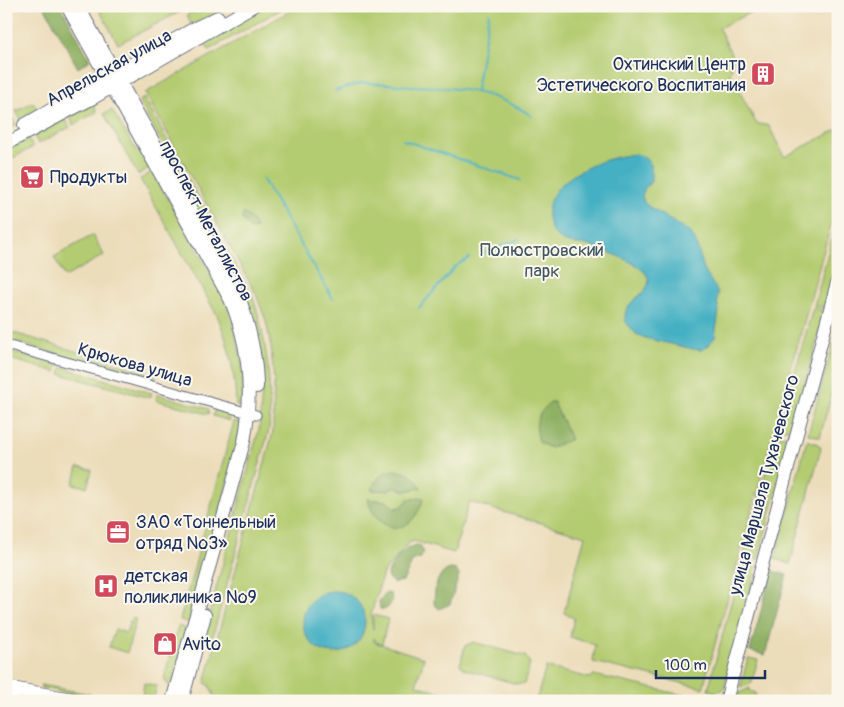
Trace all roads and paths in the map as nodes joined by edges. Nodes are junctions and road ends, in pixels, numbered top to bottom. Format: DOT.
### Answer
graph roads {
  1 [pos="67,6"];
  2 [pos="78,6"];
  3 [pos="238,6"];
  4 [pos="253,6"];
  5 [pos="114,80"];
  6 [pos="6,135"];
  7 [pos="6,144"];
  8 [pos="838,279"];
  9 [pos="838,308"];
  10 [pos="6,345"];
  11 [pos="252,415"];
  12 [pos="6,688"];
  13 [pos="6,699"];
  14 [pos="15,701"];
  15 [pos="77,701"];
  16 [pos="172,701"];
  17 [pos="182,701"];
  18 [pos="726,701"];
  19 [pos="733,701"];
  1 -- 5 [label="street, проспект Металлистов"];
  2 -- 5 [label="street, проспект Металлистов"];
  3 -- 5 [label="street, Апрельская улица"];
  4 -- 5 [label="street, Апрельская улица"];
  5 -- 6 [label="street, Апрельская улица"];
  5 -- 7 [label="street, Апрельская улица"];
  5 -- 11 [label="street, проспект Металлистов"];
  8 -- 18 [label="street, улица Маршала Тухачевского"];
  9 -- 19 [label="street, улица Маршала Тухачевского"];
  10 -- 11 [label="street, Крюкова улица"];
  11 -- 16 [label="street, проспект Металлистов"];
  11 -- 17 [label="street, проспект Металлистов"];
  12 -- 15 [label="main road"];
  13 -- 14 [label="main road"];
}
